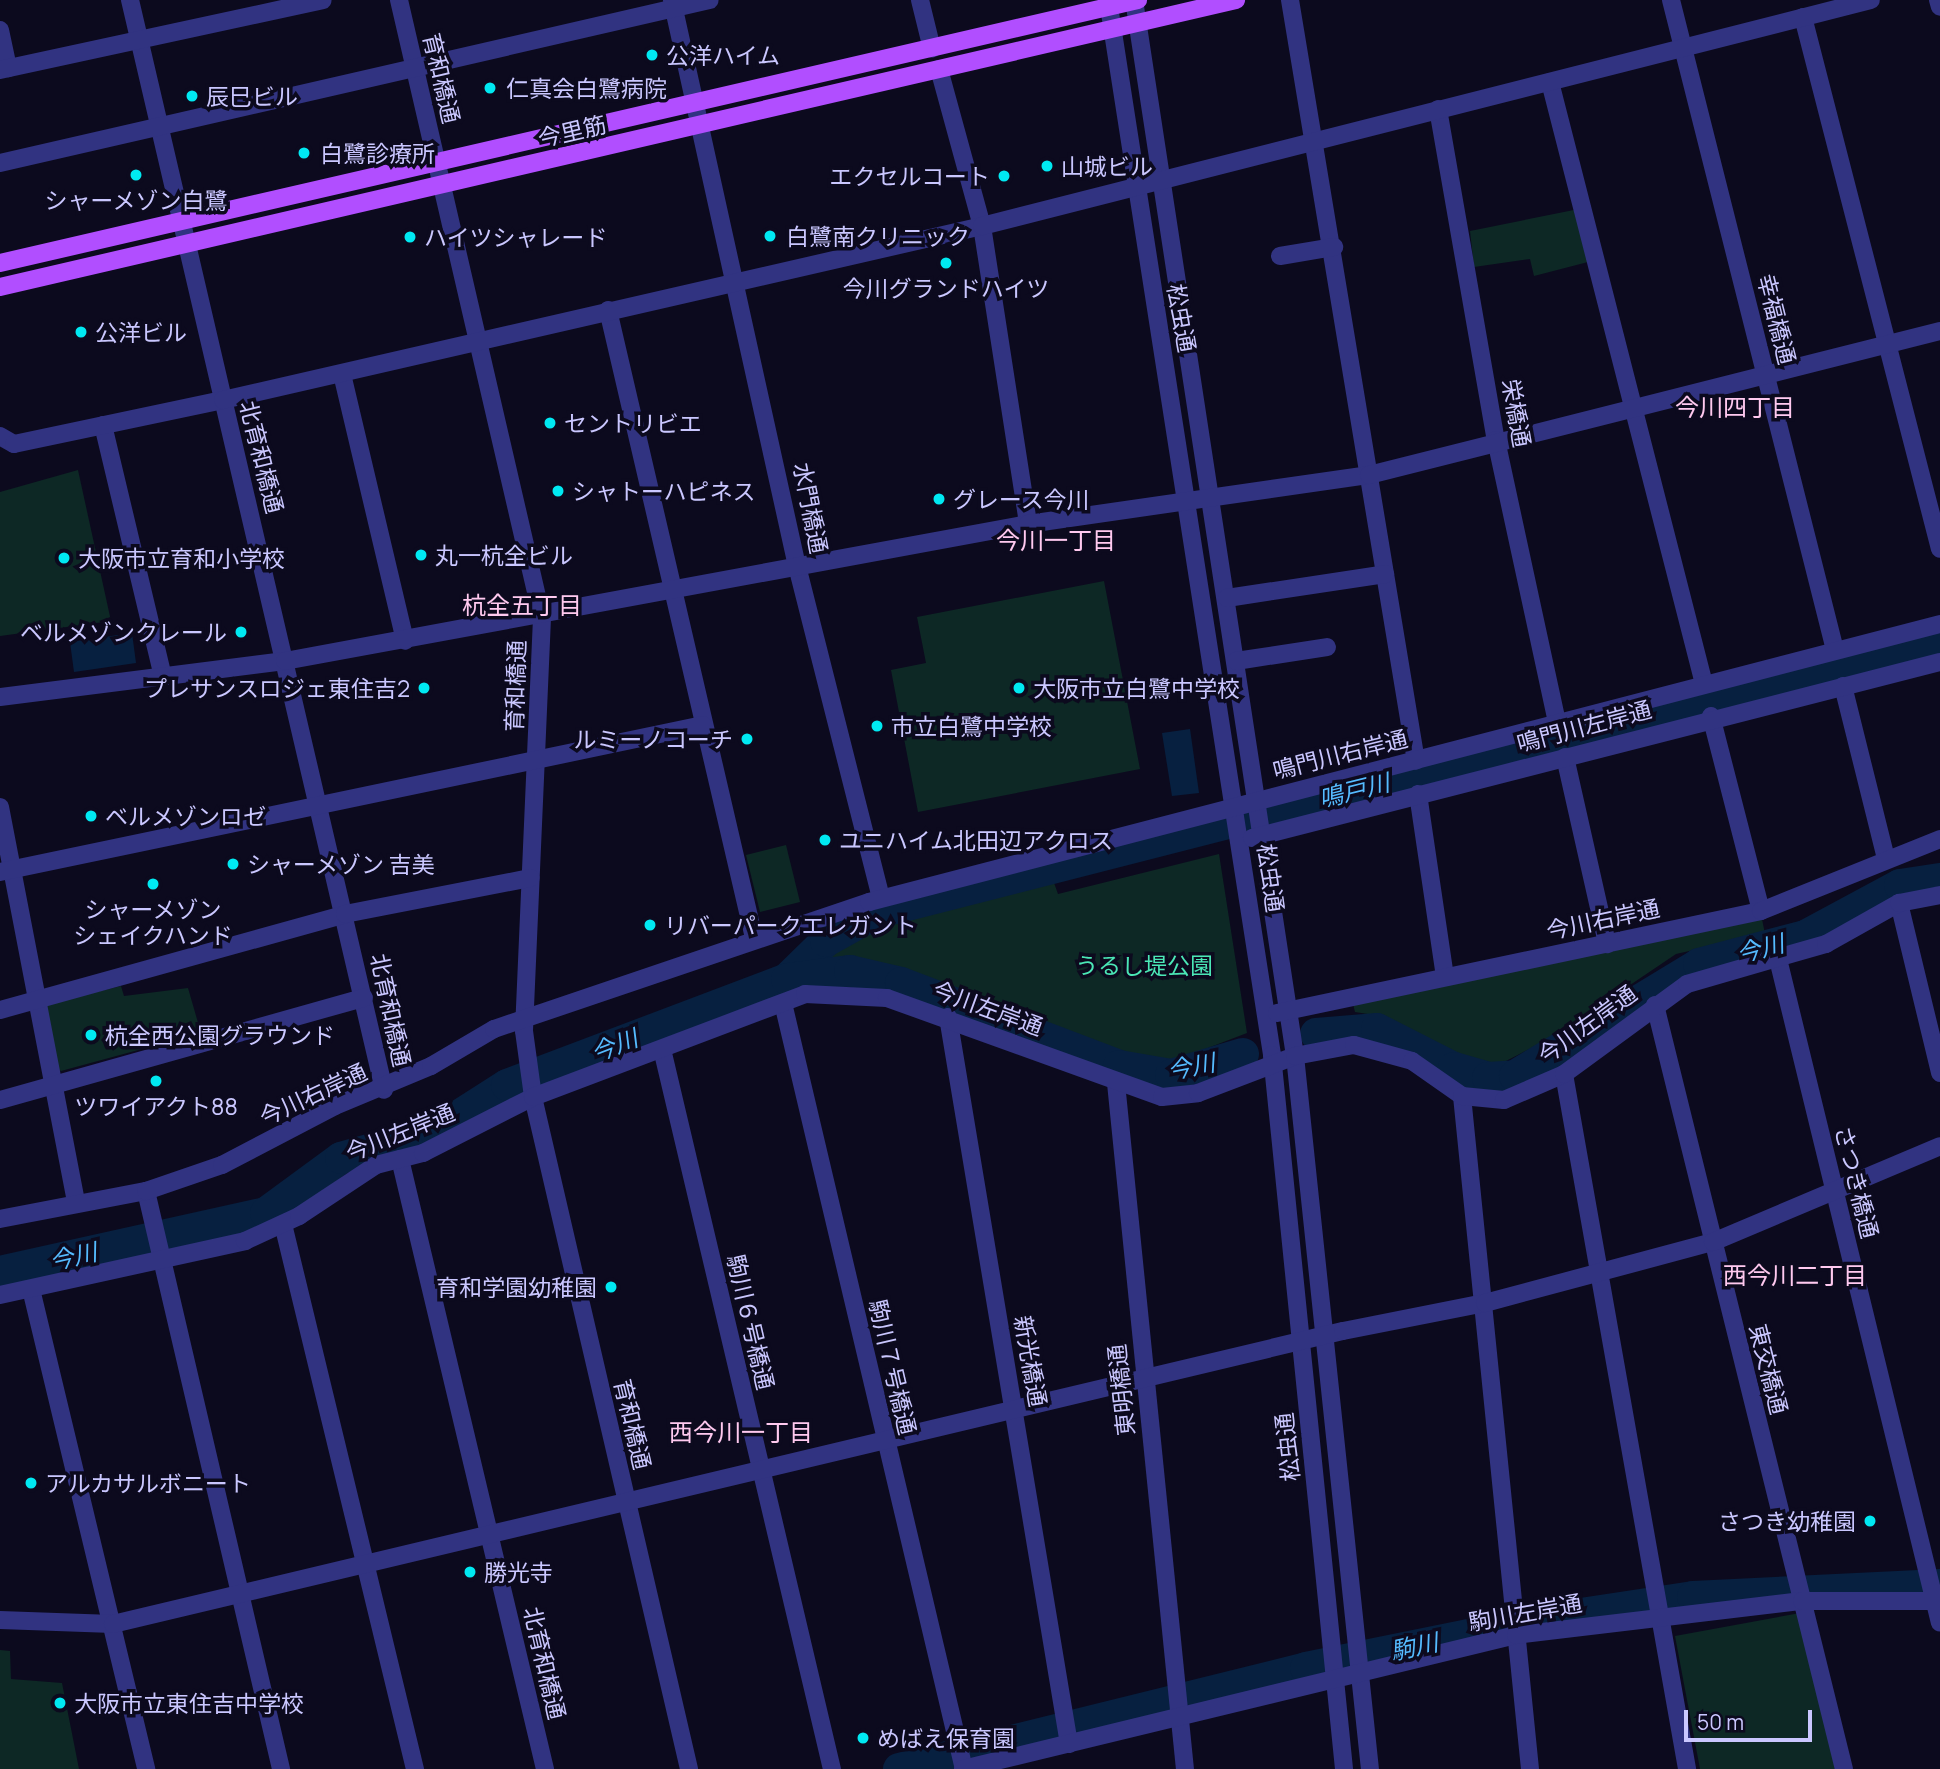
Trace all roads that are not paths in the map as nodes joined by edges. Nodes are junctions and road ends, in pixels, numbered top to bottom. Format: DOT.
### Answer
graph roads {
  1 [pos="130,0"];
  2 [pos="323,0"];
  3 [pos="398,0"];
  4 [pos="710,0"];
  5 [pos="920,0"];
  6 [pos="1135,0"];
  7 [pos="1236,0"];
  8 [pos="1290,0"];
  9 [pos="1671,0"];
  10 [pos="1871,0"];
  11 [pos="1938,0"];
  12 [pos="1109,3"];
  13 [pos="673,4"];
  14 [pos="264,7"];
  15 [pos="1940,8"];
  16 [pos="1803,18"];
  17 [pos="1139,25"];
  18 [pos="0,30"];
  19 [pos="1114,31"];
  20 [pos="141,43"];
  21 [pos="932,49"];
  22 [pos="1683,49"];
  23 [pos="414,67"];
  24 [pos="4,69"];
  25 [pos="939,69"];
  26 [pos="1550,82"];
  27 [pos="696,105"];
  28 [pos="1438,109"];
  29 [pos="158,126"];
  30 [pos="701,126"];
  31 [pos="1316,140"];
  32 [pos="0,163"];
  33 [pos="438,166"];
  34 [pos="1158,182"];
  35 [pos="444,186"];
  36 [pos="1136,187"];
  37 [pos="181,223"];
  38 [pos="982,226"];
  39 [pos="186,243"];
  40 [pos="1334,247"];
  41 [pos="1280,256"];
  42 [pos="0,263"];
  43 [pos="737,280"];
  44 [pos="0,286"];
  45 [pos="608,310"];
  46 [pos="1940,331"];
  47 [pos="482,339"];
  48 [pos="1888,345"];
  49 [pos="342,374"];
  50 [pos="1766,375"];
  51 [pos="223,400"];
  52 [pos="1632,404"];
  53 [pos="103,425"];
  54 [pos="0,436"];
  55 [pos="1496,440"];
  56 [pos="1369,475"];
  57 [pos="1210,494"];
  58 [pos="1188,498"];
  59 [pos="1028,524"];
  60 [pos="1940,549"];
  61 [pos="797,566"];
  62 [pos="1385,574"];
  63 [pos="672,589"];
  64 [pos="1227,598"];
  65 [pos="542,618"];
  66 [pos="1940,624"];
  67 [pos="405,641"];
  68 [pos="1327,647"];
  69 [pos="1836,650"];
  70 [pos="1236,660"];
  71 [pos="285,661"];
  72 [pos="1940,662"];
  73 [pos="163,676"];
  74 [pos="1704,684"];
  75 [pos="1843,686"];
  76 [pos="0,697"];
  77 [pos="1711,716"];
  78 [pos="1557,723"];
  79 [pos="704,724"];
  80 [pos="1565,757"];
  81 [pos="536,761"];
  82 [pos="1416,761"];
  83 [pos="1418,794"];
  84 [pos="1257,801"];
  85 [pos="318,804"];
  86 [pos="1236,806"];
  87 [pos="0,807"];
  88 [pos="1263,834"];
  89 [pos="1940,839"];
  90 [pos="1241,840"];
  91 [pos="1886,859"];
  92 [pos="6,871"];
  93 [pos="531,878"];
  94 [pos="1940,895"];
  95 [pos="881,898"];
  96 [pos="1899,903"];
  97 [pos="1761,911"];
  98 [pos="345,914"];
  99 [pos="754,938"];
  100 [pos="1608,944"];
  101 [pos="1778,959"];
  102 [pos="1445,976"];
  103 [pos="364,998"];
  104 [pos="33,1000"];
  105 [pos="783,1003"];
  106 [pos="1655,1005"];
  107 [pos="0,1010"];
  108 [pos="1288,1010"];
  109 [pos="1266,1014"];
  110 [pos="948,1017"];
  111 [pos="524,1025"];
  112 [pos="662,1049"];
  113 [pos="1295,1056"];
  114 [pos="1273,1065"];
  115 [pos="1940,1073"];
  116 [pos="1564,1074"];
  117 [pos="1116,1083"];
  118 [pos="51,1086"];
  119 [pos="384,1089"];
  120 [pos="532,1094"];
  121 [pos="1462,1096"];
  122 [pos="0,1100"];
  123 [pos="1940,1146"];
  124 [pos="401,1160"];
  125 [pos="146,1191"];
  126 [pos="1834,1191"];
  127 [pos="76,1202"];
  128 [pos="0,1219"];
  129 [pos="283,1224"];
  130 [pos="1713,1242"];
  131 [pos="161,1260"];
  132 [pos="1602,1275"];
  133 [pos="30,1289"];
  134 [pos="0,1295"];
  135 [pos="1485,1303"];
  136 [pos="1324,1336"];
  137 [pos="1300,1342"];
  138 [pos="1145,1379"];
  139 [pos="1014,1410"];
  140 [pos="886,1441"];
  141 [pos="761,1471"];
  142 [pos="626,1505"];
  143 [pos="491,1537"];
  144 [pos="365,1564"];
  145 [pos="239,1594"];
  146 [pos="1802,1601"];
  147 [pos="1937,1601"];
  148 [pos="1660,1617"];
  149 [pos="0,1620"];
  150 [pos="1940,1623"];
  151 [pos="113,1624"];
  152 [pos="1516,1635"];
  153 [pos="1359,1671"];
  154 [pos="1334,1676"];
  155 [pos="1178,1706"];
  156 [pos="1069,1741"];
  157 [pos="963,1768"];
  158 [pos="146,1769"];
  159 [pos="281,1769"];
  160 [pos="415,1769"];
  161 [pos="545,1769"];
  162 [pos="689,1769"];
  163 [pos="832,1769"];
  164 [pos="1185,1769"];
  165 [pos="1344,1769"];
  166 [pos="1370,1769"];
  167 [pos="1530,1769"];
  168 [pos="1687,1769"];
  169 [pos="1844,1769"];
  1 -- 20 [label="street, 北育和橋通"];
  2 -- 14 [label="street"];
  3 -- 23 [label="street, 育和橋通"];
  4 -- 13 [label="street"];
  5 -- 21 [label="street"];
  6 -- 12 [label="main road, 今里筋"];
  6 -- 17 [label="street, 松虫通"];
  7 -- 17 [label="main road, 今里筋"];
  8 -- 31 [label="street"];
  9 -- 22 [label="street, 幸福橋通"];
  10 -- 16 [label="street"];
  11 -- 15 [label="street"];
  12 -- 19 [label="street, 松虫通"];
  12 -- 21 [label="main road, 今里筋"];
  13 -- 23 [label="street"];
  13 -- 27 [label="street"];
  14 -- 20 [label="street"];
  16 -- 22 [label="street"];
  16 -- 48 [label="street"];
  17 -- 19 [label="main road, 今里筋"];
  17 -- 34 [label="street, 松虫通"];
  18 -- 24 [label="street"];
  19 -- 25 [label="main road, 今里筋"];
  19 -- 36 [label="street, 松虫通"];
  20 -- 24 [label="street"];
  20 -- 29 [label="street, 北育和橋通"];
  21 -- 27 [label="main road, 今里筋"];
  22 -- 26 [label="street"];
  22 -- 50 [label="street, 幸福橋通"];
  23 -- 29 [label="street"];
  23 -- 33 [label="street, 育和橋通"];
  25 -- 30 [label="main road, 今里筋"];
  25 -- 38 [label="street"];
  26 -- 28 [label="street"];
  26 -- 52 [label="street"];
  27 -- 30 [label="street, 水門橋通"];
  27 -- 33 [label="main road, 今里筋"];
  28 -- 31 [label="street"];
  28 -- 55 [label="street, 栄橋通"];
  29 -- 32 [label="street"];
  29 -- 37 [label="street, 北育和橋通"];
  30 -- 35 [label="main road, 今里筋"];
  30 -- 43 [label="street, 水門橋通"];
  31 -- 34 [label="street"];
  31 -- 40 [label="street"];
  33 -- 35 [label="street, 育和橋通"];
  33 -- 37 [label="main road, 今里筋"];
  34 -- 36 [label="street"];
  34 -- 57 [label="street, 松虫通"];
  35 -- 39 [label="main road, 今里筋"];
  35 -- 47 [label="street, 育和橋通"];
  36 -- 38 [label="street"];
  36 -- 58 [label="street, 松虫通"];
  37 -- 39 [label="street, 北育和橋通"];
  37 -- 42 [label="main road, 今里筋"];
  38 -- 43 [label="street"];
  38 -- 59 [label="street"];
  39 -- 44 [label="main road, 今里筋"];
  39 -- 51 [label="street, 北育和橋通"];
  40 -- 41 [label="street"];
  40 -- 56 [label="street"];
  43 -- 45 [label="street"];
  43 -- 61 [label="street, 水門橋通"];
  45 -- 47 [label="street"];
  45 -- 63 [label="street"];
  46 -- 48 [label="street"];
  47 -- 49 [label="street"];
  47 -- 65 [label="street, 育和橋通"];
  48 -- 50 [label="street"];
  48 -- 60 [label="street"];
  49 -- 51 [label="street"];
  49 -- 67 [label="street"];
  50 -- 52 [label="street"];
  50 -- 69 [label="street, 幸福橋通"];
  51 -- 53 [label="street"];
  51 -- 71 [label="street, 北育和橋通"];
  52 -- 55 [label="street"];
  52 -- 74 [label="street"];
  53 -- 54 [label="street"];
  53 -- 73 [label="street"];
  55 -- 56 [label="street"];
  55 -- 78 [label="street, 栄橋通"];
  56 -- 57 [label="street"];
  56 -- 62 [label="street"];
  57 -- 58 [label="street"];
  57 -- 64 [label="street, 松虫通"];
  58 -- 59 [label="street"];
  58 -- 86 [label="street, 松虫通"];
  59 -- 61 [label="street"];
  61 -- 63 [label="street"];
  61 -- 95 [label="street, 水門橋通"];
  62 -- 64 [label="street"];
  62 -- 82 [label="street"];
  63 -- 65 [label="street"];
  63 -- 79 [label="street"];
  64 -- 70 [label="street, 松虫通"];
  65 -- 67 [label="street"];
  65 -- 81 [label="street, 育和橋通"];
  66 -- 69 [label="street, 鳴門川右岸通"];
  67 -- 71 [label="street"];
  68 -- 70 [label="street"];
  69 -- 74 [label="street, 鳴門川右岸通"];
  70 -- 84 [label="street, 松虫通"];
  71 -- 73 [label="street"];
  71 -- 85 [label="street, 北育和橋通"];
  72 -- 75 [label="street, 鳴門川左岸通"];
  73 -- 76 [label="street"];
  74 -- 78 [label="street, 鳴門川右岸通"];
  75 -- 77 [label="street, 鳴門川左岸通"];
  75 -- 91 [label="street"];
  77 -- 80 [label="street, 鳴門川左岸通"];
  77 -- 97 [label="street"];
  78 -- 82 [label="street, 鳴門川右岸通"];
  79 -- 81 [label="street"];
  79 -- 99 [label="street"];
  80 -- 83 [label="street, 鳴門川左岸通"];
  80 -- 100 [label="street"];
  81 -- 85 [label="street"];
  81 -- 93 [label="street, 育和橋通"];
  82 -- 84 [label="street, 鳴門川右岸通"];
  83 -- 88 [label="street, 鳴門川左岸通"];
  83 -- 102 [label="street"];
  84 -- 86 [label="street, 鳴門川右岸通"];
  84 -- 88 [label="street, 松虫通"];
  85 -- 92 [label="street"];
  85 -- 98 [label="street, 北育和橋通"];
  86 -- 90 [label="street, 松虫通"];
  86 -- 95 [label="street, 鳴門川右岸通"];
  87 -- 92 [label="street"];
  88 -- 90 [label="street, 鳴門川左岸通"];
  88 -- 108 [label="street, 松虫通"];
  89 -- 91 [label="street, 今川右岸通"];
  90 -- 109 [label="street, 松虫通"];
  91 -- 97 [label="street, 今川右岸通"];
  92 -- 104 [label="street"];
  93 -- 98 [label="street"];
  93 -- 111 [label="street, 育和橋通"];
  94 -- 96 [label="street, 今川左岸通"];
  95 -- 99 [label="street, 鳴門川右岸通"];
  96 -- 101 [label="street, 今川左岸通"];
  96 -- 115 [label="street"];
  97 -- 100 [label="street, 今川右岸通"];
  98 -- 103 [label="street, 北育和橋通"];
  98 -- 104 [label="street"];
  99 -- 111 [label="street, 今川右岸通"];
  100 -- 102 [label="street, 今川右岸通"];
  101 -- 106 [label="street, 今川左岸通"];
  101 -- 126 [label="street, さつき橋通"];
  102 -- 108 [label="street, 今川右岸通"];
  103 -- 118 [label="street"];
  103 -- 119 [label="street, 北育和橋通"];
  104 -- 107 [label="street"];
  104 -- 118 [label="street"];
  105 -- 110 [label="street, 今川左岸通"];
  105 -- 112 [label="street, 今川左岸通"];
  105 -- 140 [label="street, 駒川７号橋通"];
  106 -- 116 [label="street, 今川左岸通"];
  106 -- 130 [label="street, 東交橋通"];
  108 -- 109 [label="street, 今川右岸通"];
  108 -- 113 [label="street, 松虫通"];
  109 -- 114 [label="street, 松虫通"];
  110 -- 117 [label="street, 今川左岸通"];
  110 -- 139 [label="street, 新光橋通"];
  111 -- 119 [label="street, 今川右岸通"];
  111 -- 120 [label="street, 育和橋通"];
  112 -- 120 [label="street, 今川左岸通"];
  112 -- 141 [label="street, 駒川６号橋通"];
  113 -- 114 [label="street, 今川左岸通"];
  113 -- 121 [label="street, 今川左岸通"];
  113 -- 136 [label="street, 松虫通"];
  114 -- 117 [label="street, 今川左岸通"];
  114 -- 137 [label="street, 松虫通"];
  116 -- 121 [label="street, 今川左岸通"];
  116 -- 132 [label="street"];
  117 -- 138 [label="street, 東明橋通"];
  118 -- 122 [label="street"];
  118 -- 127 [label="street"];
  119 -- 125 [label="street, 今川右岸通"];
  120 -- 124 [label="street, 今川左岸通"];
  120 -- 142 [label="street, 育和橋通"];
  121 -- 135 [label="street"];
  123 -- 126 [label="street"];
  124 -- 129 [label="street, 今川左岸通"];
  124 -- 143 [label="street, 北育和橋通"];
  125 -- 127 [label="street, 今川右岸通"];
  125 -- 131 [label="street"];
  126 -- 130 [label="street"];
  126 -- 147 [label="street, さつき橋通"];
  127 -- 128 [label="street, 今川右岸通"];
  129 -- 131 [label="street, 今川左岸通"];
  129 -- 144 [label="street"];
  130 -- 132 [label="street"];
  130 -- 146 [label="street, 東交橋通"];
  131 -- 133 [label="street, 今川左岸通"];
  131 -- 145 [label="street"];
  132 -- 135 [label="street"];
  132 -- 148 [label="street"];
  133 -- 134 [label="street, 今川左岸通"];
  133 -- 151 [label="street"];
  135 -- 136 [label="street"];
  135 -- 152 [label="street"];
  136 -- 137 [label="street"];
  136 -- 153 [label="street, 松虫通"];
  137 -- 138 [label="street"];
  137 -- 154 [label="street, 松虫通"];
  138 -- 139 [label="street"];
  138 -- 155 [label="street, 東明橋通"];
  139 -- 140 [label="street"];
  139 -- 156 [label="street, 新光橋通"];
  140 -- 141 [label="street"];
  140 -- 157 [label="street, 駒川７号橋通"];
  141 -- 142 [label="street"];
  141 -- 163 [label="street, 駒川６号橋通"];
  142 -- 143 [label="street"];
  142 -- 162 [label="street, 育和橋通"];
  143 -- 144 [label="street"];
  143 -- 161 [label="street, 北育和橋通"];
  144 -- 145 [label="street"];
  144 -- 160 [label="street"];
  145 -- 151 [label="street"];
  145 -- 159 [label="street"];
  146 -- 147 [label="street, 駒川左岸通"];
  146 -- 148 [label="street, 駒川左岸通"];
  146 -- 169 [label="street"];
  147 -- 150 [label="street"];
  148 -- 152 [label="street, 駒川左岸通"];
  148 -- 168 [label="street"];
  149 -- 151 [label="street"];
  151 -- 158 [label="street"];
  152 -- 153 [label="street, 駒川左岸通"];
  152 -- 167 [label="street"];
  153 -- 154 [label="street, 駒川左岸通"];
  153 -- 166 [label="street, 松虫通"];
  154 -- 155 [label="street, 駒川左岸通"];
  154 -- 165 [label="street, 松虫通"];
  155 -- 156 [label="street, 駒川左岸通"];
  155 -- 164 [label="street, 東明橋通"];
  156 -- 157 [label="street, 駒川左岸通"];
}
